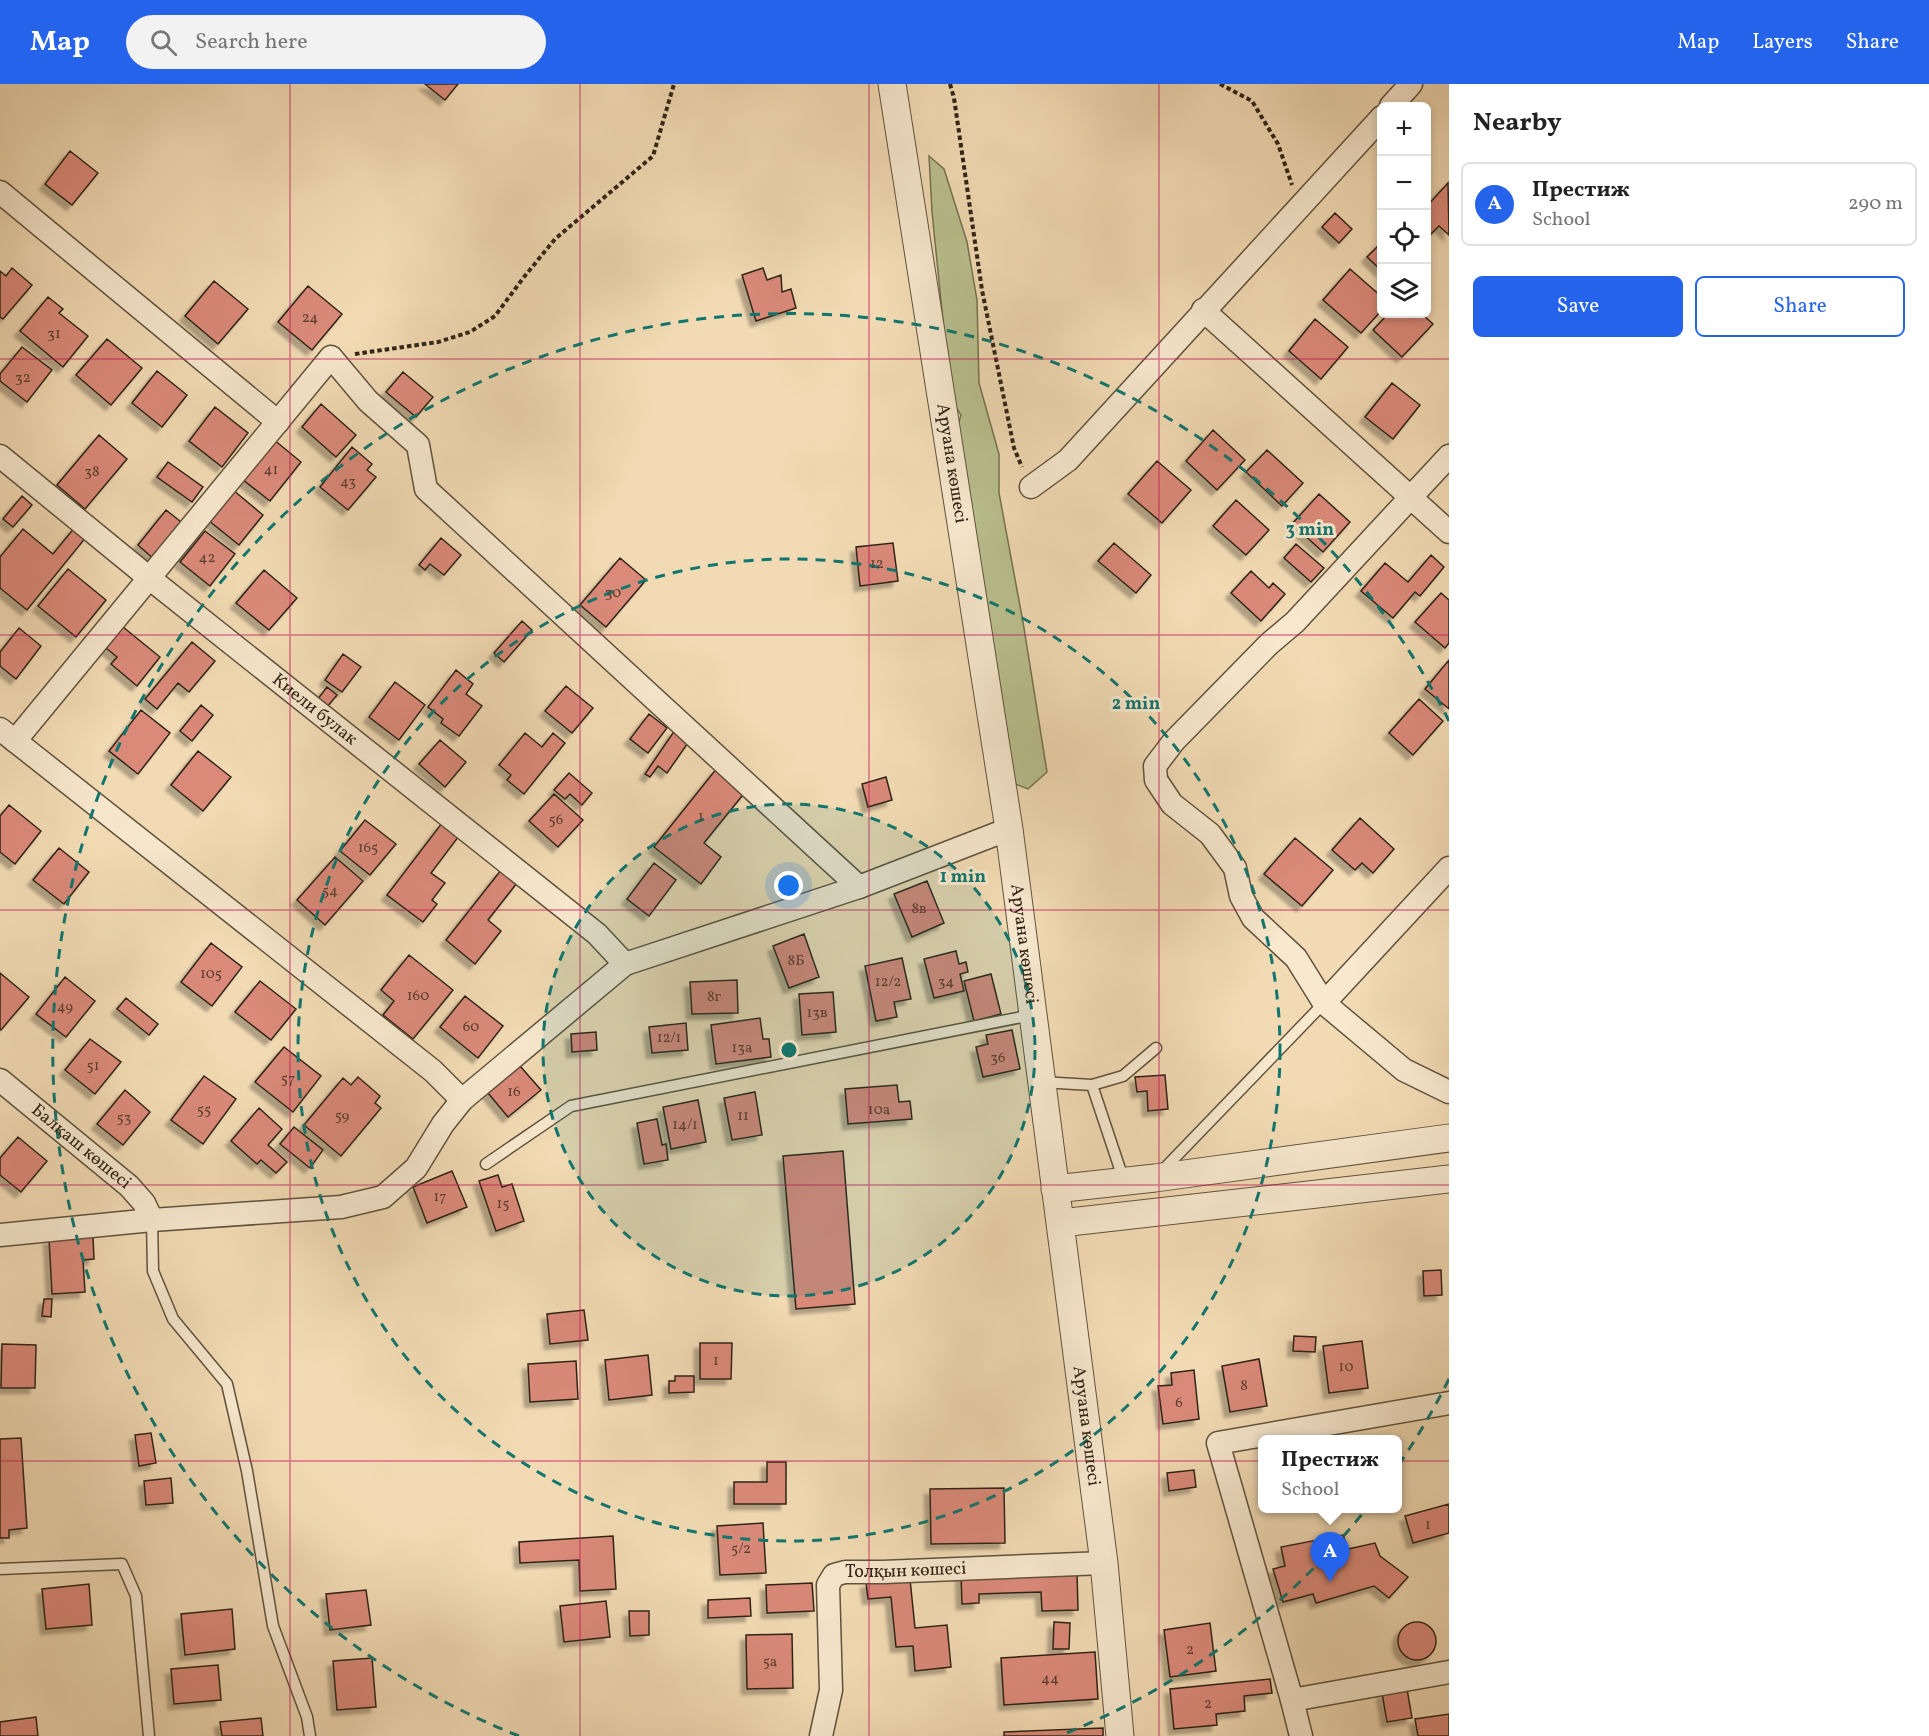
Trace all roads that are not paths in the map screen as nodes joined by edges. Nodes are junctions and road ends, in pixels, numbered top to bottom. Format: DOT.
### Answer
graph roads {
  1 [pos="892,84"];
  2 [pos="1412,84"];
  3 [pos="1395,102"];
  4 [pos="1377,122"];
  5 [pos="0,192"];
  6 [pos="1203,310"];
  7 [pos="278,422"];
  8 [pos="0,456"];
  9 [pos="1449,456"];
  10 [pos="1031,487"];
  11 [pos="1412,497"];
  12 [pos="1449,532"];
  13 [pos="148,577"];
  14 [pos="7,735"];
  15 [pos="1009,829"];
  16 [pos="1449,868"];
  17 [pos="859,887"];
  18 [pos="625,964"];
  19 [pos="1324,1003"];
  20 [pos="1032,1015"];
  21 [pos="1156,1048"];
  22 [pos="0,1080"];
  23 [pos="1041,1082"];
  24 [pos="1092,1085"];
  25 [pos="1449,1092"];
  26 [pos="462,1100"];
  27 [pos="1449,1138"];
  28 [pos="486,1164"];
  29 [pos="1155,1178"];
  30 [pos="1449,1179"];
  31 [pos="1124,1181"];
  32 [pos="1054,1189"];
  33 [pos="152,1220"];
  34 [pos="1061,1223"];
  35 [pos="0,1234"];
  36 [pos="1449,1404"];
  37 [pos="1265,1435"];
  38 [pos="1258,1436"];
  39 [pos="1104,1563"];
  40 [pos="0,1569"];
  41 [pos="1449,1672"];
  42 [pos="1292,1700"];
  43 [pos="149,1736"];
  44 [pos="310,1736"];
  45 [pos="821,1736"];
  46 [pos="1120,1736"];
  47 [pos="1301,1736"];
  1 -- 15 [label="street, Аруана көшесі"];
  2 -- 3 [label="street"];
  4 -- 6 [label="street"];
  5 -- 7 [label="street"];
  6 -- 10 [label="street"];
  6 -- 11 [label="street"];
  7 -- 13 [label="street"];
  7 -- 17 [label="street"];
  8 -- 13 [label="street, Киели булак"];
  9 -- 11 [label="street"];
  11 -- 12 [label="street"];
  11 -- 19 [label="street"];
  13 -- 14 [label="street"];
  13 -- 18 [label="street, Киели булак"];
  14 -- 26 [label="street"];
  15 -- 17 [label="street"];
  15 -- 20 [label="street, Аруана көшесі"];
  16 -- 19 [label="street"];
  17 -- 18 [label="street"];
  18 -- 26 [label="street"];
  19 -- 25 [label="street"];
  19 -- 29 [label="lane"];
  20 -- 23 [label="street, Аруана көшесі"];
  20 -- 28 [label="lane"];
  21 -- 24 [label="lane"];
  22 -- 33 [label="street, Балқаш көшесі"];
  23 -- 24 [label="lane"];
  23 -- 32 [label="street, Аруана көшесі"];
  24 -- 31 [label="lane"];
  26 -- 33 [label="street"];
  27 -- 29 [label="street"];
  29 -- 31 [label="street"];
  30 -- 34 [label="street"];
  31 -- 32 [label="street"];
  32 -- 34 [label="street, Аруана көшесі"];
  33 -- 35 [label="street"];
  33 -- 44 [label="lane"];
  34 -- 39 [label="street, Аруана көшесі"];
  36 -- 37 [label="street"];
  38 -- 42 [label="street"];
  39 -- 45 [label="street, Толқын көшесі"];
  39 -- 46 [label="street, Аруана көшесі"];
  40 -- 43 [label="lane"];
  41 -- 42 [label="street"];
  42 -- 47 [label="street"];
}
